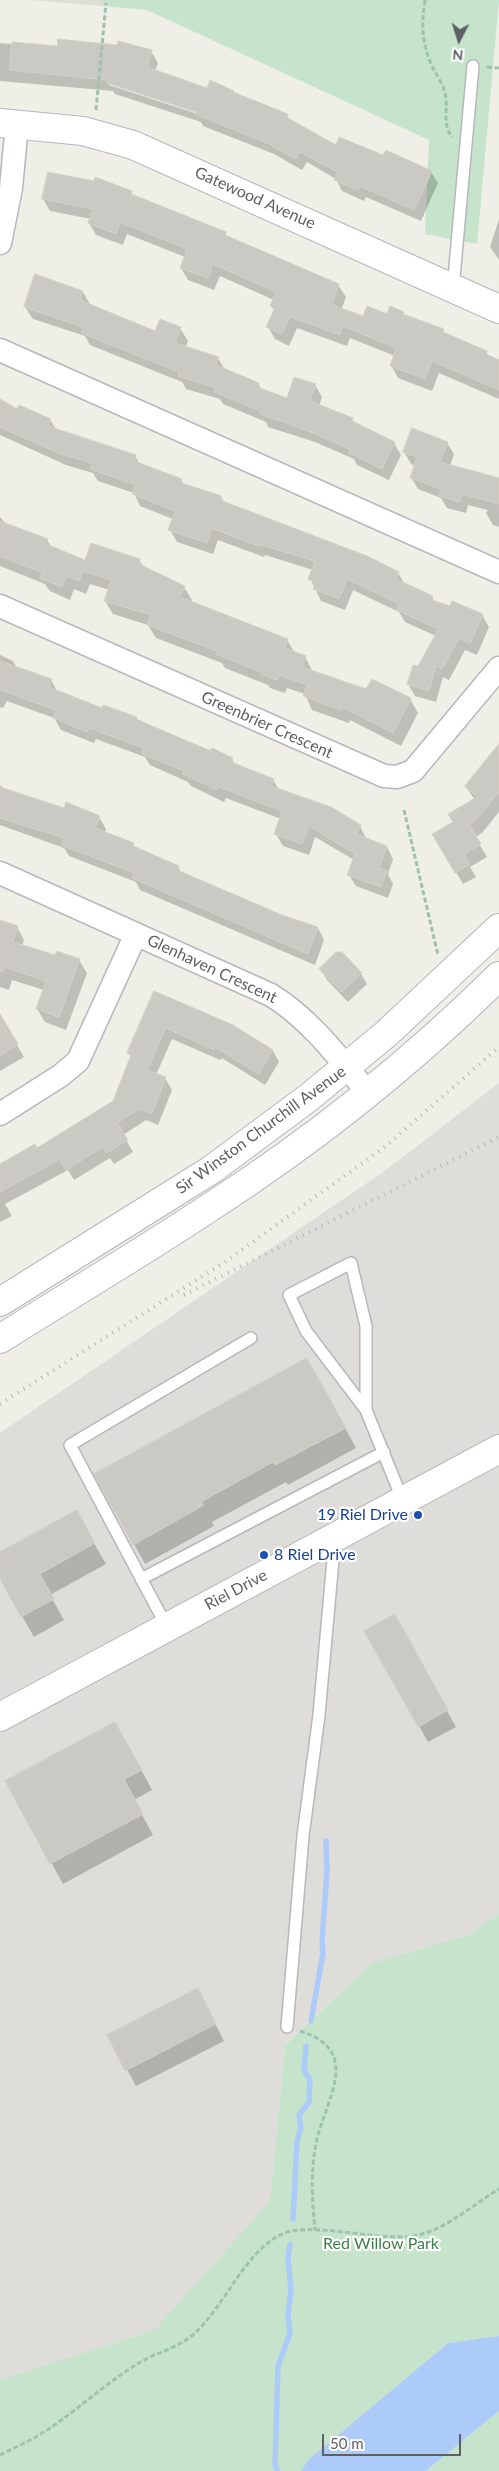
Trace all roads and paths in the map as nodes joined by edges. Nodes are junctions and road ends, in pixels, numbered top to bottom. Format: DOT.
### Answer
graph roads {
  1 [pos="425,0"];
  2 [pos="106,3"];
  3 [pos="473,66"];
  4 [pos="96,110"];
  5 [pos="8,124"];
  6 [pos="466,148"];
  7 [pos="0,243"];
  8 [pos="453,289"];
  9 [pos="499,309"];
  10 [pos="0,350"];
  11 [pos="499,572"];
  12 [pos="0,606"];
  13 [pos="499,668"];
  14 [pos="404,810"];
  15 [pos="0,873"];
  16 [pos="499,928"];
  17 [pos="136,934"];
  18 [pos="439,960"];
  19 [pos="499,976"];
  20 [pos="347,1068"];
  21 [pos="368,1093"];
  22 [pos="0,1114"];
  23 [pos="0,1302"];
  24 [pos="251,1338"];
  25 [pos="0,1339"];
  26 [pos="366,1410"];
  27 [pos="384,1452"];
  28 [pos="497,1454"];
  29 [pos="403,1501"];
  30 [pos="330,1540"];
  31 [pos="141,1579"];
  32 [pos="167,1627"];
  33 [pos="0,1717"];
  34 [pos="287,2027"];
  35 [pos="499,2189"];
  36 [pos="315,2230"];
  37 [pos="0,2455"];
  1 -- 6 [label="path"];
  2 -- 4 [label="path"];
  3 -- 6 [label="lane"];
  5 -- 7 [label="street"];
  5 -- 8 [label="main road, Gatewood Avenue"];
  6 -- 8 [label="lane"];
  8 -- 9 [label="main road, Gatewood Avenue"];
  10 -- 11 [label="street"];
  12 -- 13 [label="street, Greenbrier Crescent"];
  14 -- 18 [label="path"];
  15 -- 17 [label="street, Glenhaven Crescent"];
  16 -- 20 [label="main road, Sir Winston Churchill Avenue"];
  17 -- 20 [label="street, Glenhaven Crescent"];
  17 -- 22 [label="street, Glenhaven Crescent"];
  19 -- 21 [label="main road, Sir Winston Churchill Avenue"];
  20 -- 21 [label="street, Glenhaven Crescent"];
  20 -- 23 [label="main road, Sir Winston Churchill Avenue"];
  21 -- 25 [label="main road, Sir Winston Churchill Avenue"];
  24 -- 31 [label="lane"];
  26 -- 26 [label="lane"];
  26 -- 27 [label="lane"];
  27 -- 29 [label="lane"];
  27 -- 31 [label="lane"];
  28 -- 29 [label="main road, Riel Drive"];
  29 -- 30 [label="main road, Riel Drive"];
  30 -- 32 [label="main road, Riel Drive"];
  30 -- 34 [label="lane"];
  31 -- 32 [label="lane"];
  32 -- 33 [label="main road, Riel Drive"];
  34 -- 36 [label="path"];
  35 -- 36 [label="path"];
  36 -- 37 [label="path"];
}
